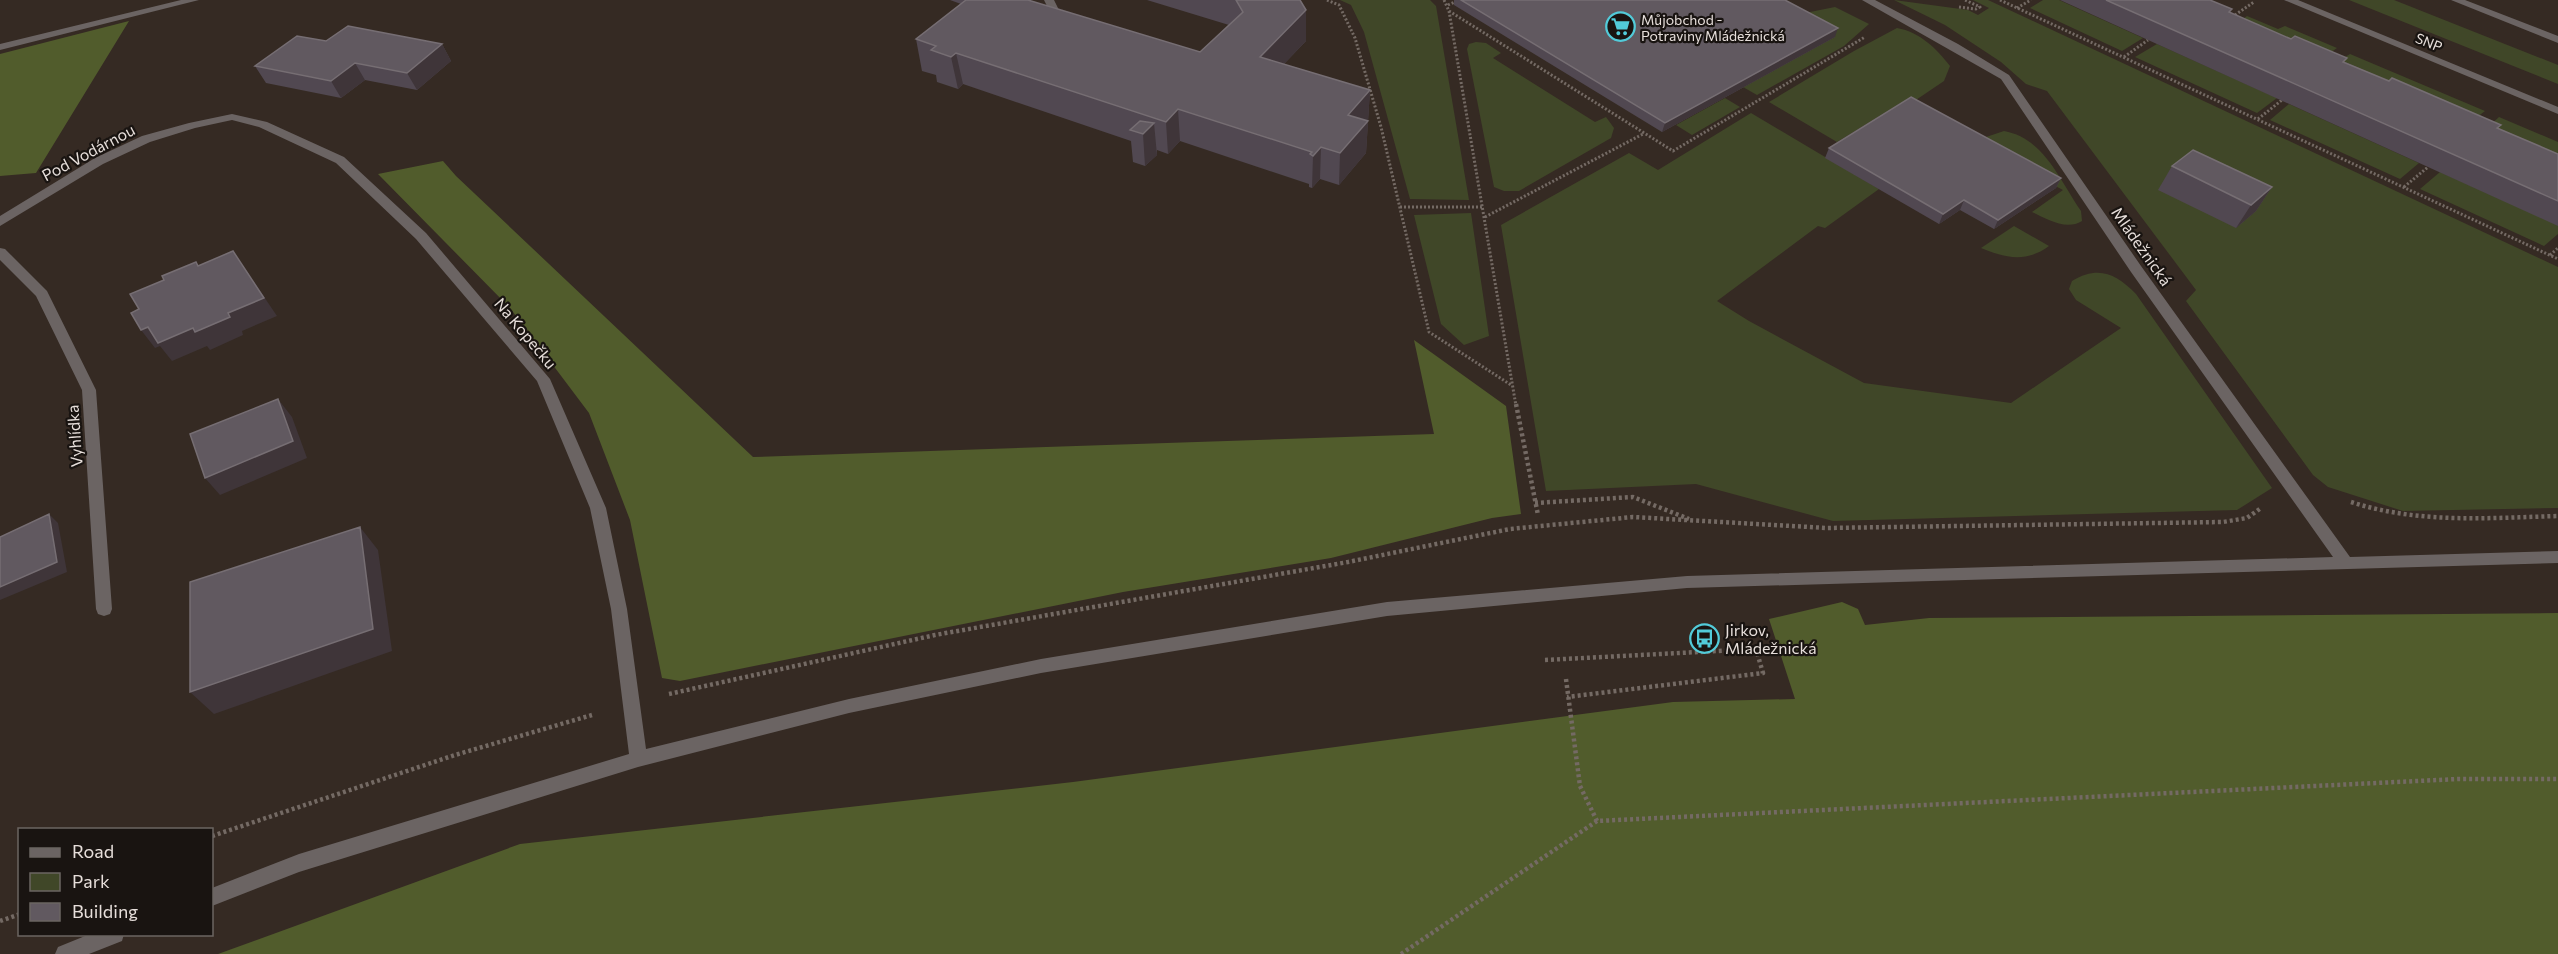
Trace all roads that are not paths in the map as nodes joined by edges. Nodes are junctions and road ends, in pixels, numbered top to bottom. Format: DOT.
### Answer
graph roads {
  1 [pos="194,0"];
  2 [pos="1049,0"];
  3 [pos="1867,0"];
  4 [pos="2289,0"];
  5 [pos="2456,0"];
  6 [pos="1079,22"];
  7 [pos="2558,40"];
  8 [pos="0,47"];
  9 [pos="2558,111"];
  10 [pos="232,117"];
  11 [pos="0,222"];
  12 [pos="0,252"];
  13 [pos="2558,557"];
  14 [pos="2345,562"];
  15 [pos="104,609"];
  16 [pos="638,759"];
  17 [pos="213,897"];
  18 [pos="110,936"];
  19 [pos="65,954"];
  1 -- 8 [label="street"];
  2 -- 6 [label="street"];
  3 -- 14 [label="street, Mládežnická"];
  4 -- 9 [label="street, SNP"];
  5 -- 7 [label="street"];
  10 -- 11 [label="street, Pod Vodárnou"];
  10 -- 16 [label="street, Na Kopečku"];
  12 -- 15 [label="street, Vyhlídka"];
  13 -- 14 [label="street"];
  14 -- 16 [label="street"];
  16 -- 17 [label="street"];
  18 -- 19 [label="street"];
}
